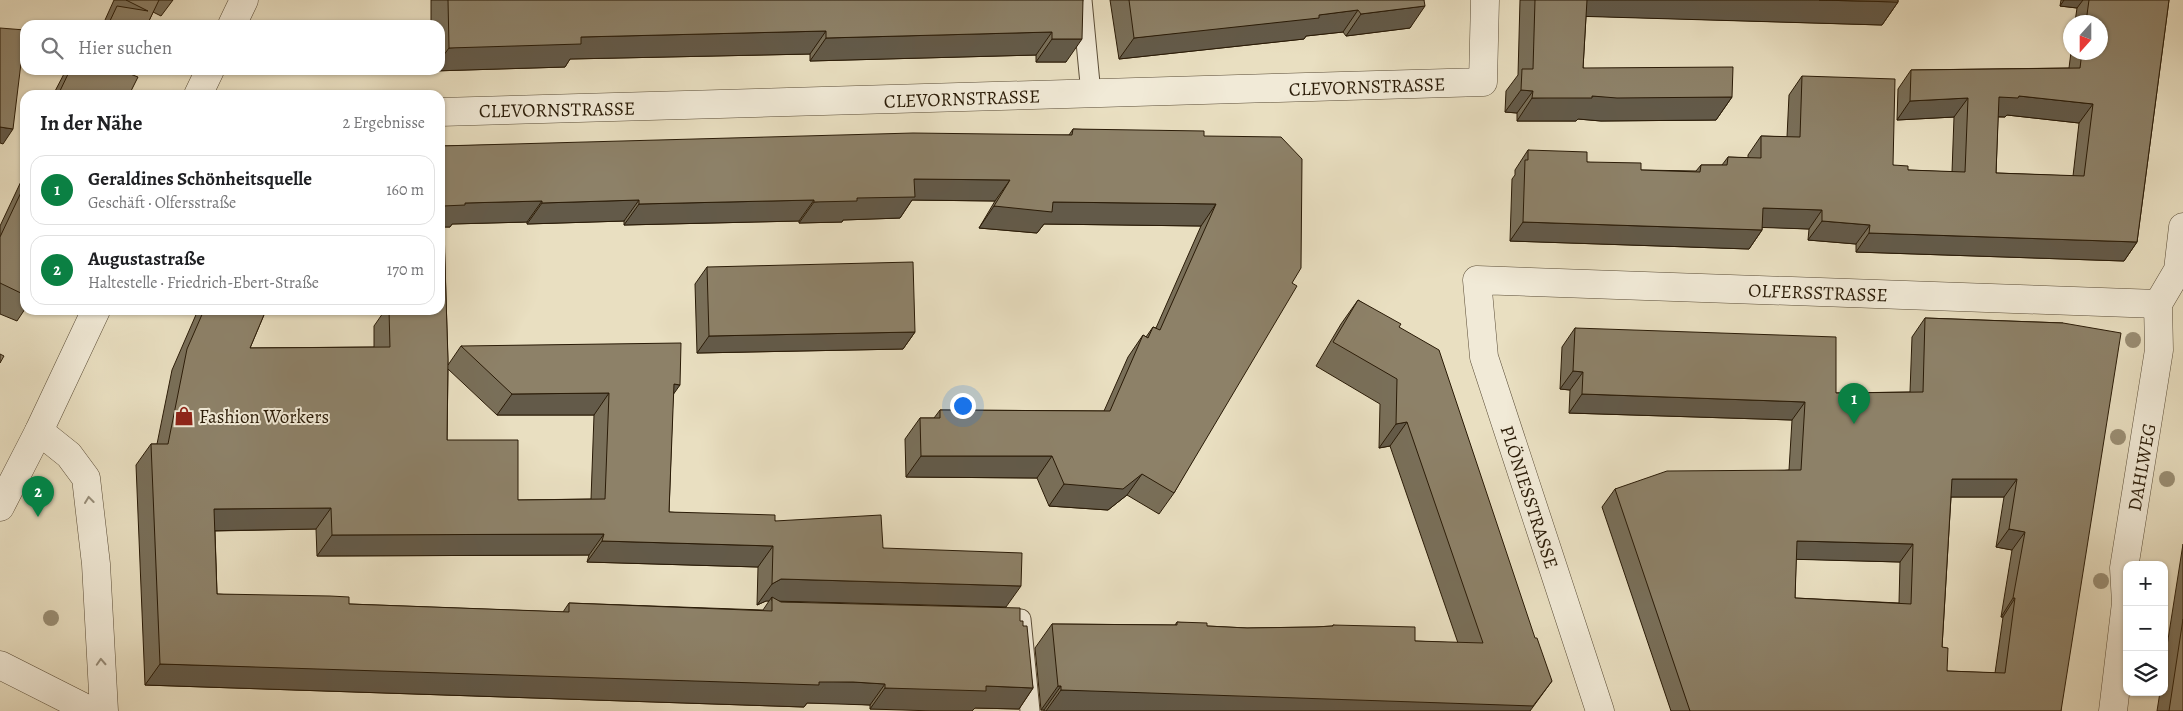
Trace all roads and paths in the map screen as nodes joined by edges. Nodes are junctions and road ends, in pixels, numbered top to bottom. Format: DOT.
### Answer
graph roads {
  1 [pos="244,0"];
  2 [pos="1082,0"];
  3 [pos="1486,0"];
  4 [pos="234,20"];
  5 [pos="208,75"];
  6 [pos="200,90"];
  7 [pos="1091,94"];
  8 [pos="445,112"];
  9 [pos="2183,227"];
  10 [pos="1477,280"];
  11 [pos="2158,304"];
  12 [pos="94,315"];
  13 [pos="39,431"];
  14 [pos="0,507"];
  15 [pos="982,618"];
  16 [pos="0,665"];
  17 [pos="91,711"];
  18 [pos="104,711"];
  19 [pos="1030,711"];
  20 [pos="1600,711"];
  21 [pos="2113,711"];
  1 -- 4 [label="street"];
  2 -- 7 [label="lane"];
  3 -- 7 [label="street, CLEVORNSTRASSE"];
  5 -- 6 [label="street"];
  7 -- 8 [label="street, CLEVORNSTRASSE"];
  9 -- 11 [label="street"];
  10 -- 11 [label="street, OLFERSSTRASSE"];
  10 -- 20 [label="street, PLÖNIESSTRASSE"];
  11 -- 21 [label="street, DAHLWEG"];
  12 -- 13 [label="street"];
  13 -- 14 [label="street"];
  18 -- 13 [label="street, one-way"];
  15 -- 19 [label="lane"];
  16 -- 17 [label="street"];
}
